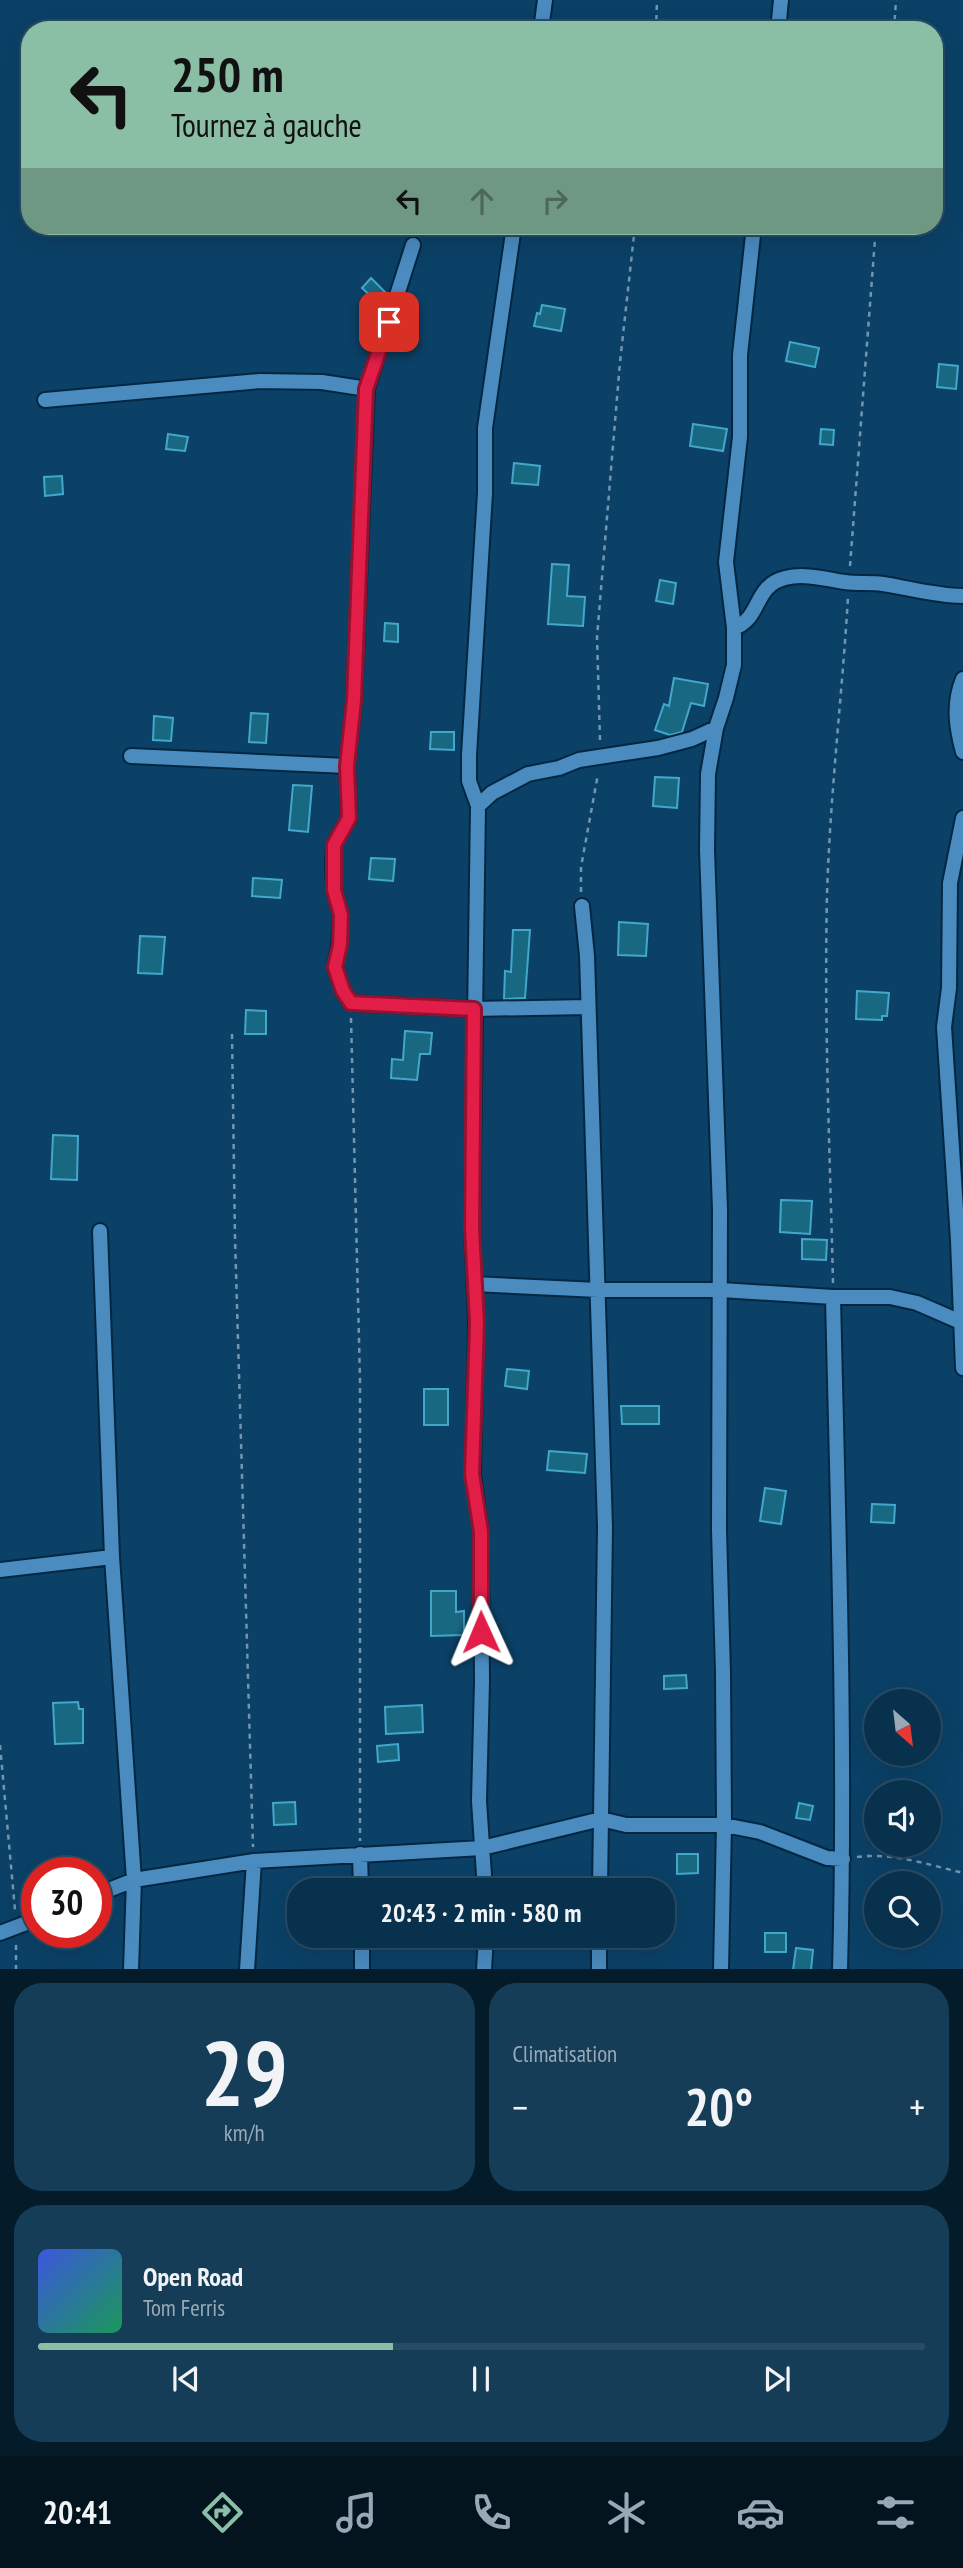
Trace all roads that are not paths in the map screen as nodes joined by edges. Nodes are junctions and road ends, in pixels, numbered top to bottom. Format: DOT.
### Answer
graph roads {
  1 [pos="545,0"];
  2 [pos="780,0"];
  3 [pos="542,21"];
  4 [pos="779,21"];
  5 [pos="513,235"];
  6 [pos="753,235"];
  7 [pos="413,245"];
  8 [pos="366,389"];
  9 [pos="45,400"];
  10 [pos="963,596"];
  11 [pos="734,628"];
  12 [pos="963,679"];
  13 [pos="716,728"];
  14 [pos="963,752"];
  15 [pos="131,756"];
  16 [pos="347,766"];
  17 [pos="478,806"];
  18 [pos="963,818"];
  19 [pos="582,906"];
  20 [pos="588,1007"];
  21 [pos="474,1009"];
  22 [pos="100,1231"];
  23 [pos="474,1284"];
  24 [pos="598,1290"];
  25 [pos="721,1290"];
  26 [pos="833,1297"];
  27 [pos="962,1323"];
  28 [pos="963,1368"];
  29 [pos="112,1557"];
  30 [pos="0,1570"];
  31 [pos="601,1819"];
  32 [pos="724,1825"];
  33 [pos="482,1848"];
  34 [pos="360,1854"];
  35 [pos="843,1859"];
  36 [pos="254,1861"];
  37 [pos="361,1878"];
  38 [pos="484,1878"];
  39 [pos="600,1878"];
  40 [pos="134,1880"];
  41 [pos="112,1889"];
  42 [pos="21,1925"];
  43 [pos="0,1933"];
  44 [pos="362,1948"];
  45 [pos="485,1948"];
  46 [pos="599,1948"];
  47 [pos="131,1969"];
  48 [pos="247,1969"];
  49 [pos="362,1969"];
  50 [pos="484,1969"];
  51 [pos="599,1969"];
  52 [pos="721,1969"];
  53 [pos="840,1969"];
  1 -- 3 [label="street"];
  2 -- 4 [label="street"];
  5 -- 17 [label="street"];
  6 -- 11 [label="street"];
  7 -- 8 [label="street"];
  8 -- 9 [label="street"];
  8 -- 16 [label="street"];
  10 -- 11 [label="street"];
  11 -- 13 [label="street"];
  12 -- 14 [label="street"];
  13 -- 17 [label="street"];
  13 -- 25 [label="street"];
  15 -- 16 [label="street"];
  16 -- 21 [label="street"];
  17 -- 21 [label="street"];
  18 -- 27 [label="street"];
  19 -- 20 [label="street"];
  20 -- 21 [label="street"];
  20 -- 24 [label="street"];
  21 -- 23 [label="street"];
  22 -- 29 [label="street"];
  23 -- 24 [label="street"];
  23 -- 33 [label="street"];
  24 -- 25 [label="street"];
  24 -- 31 [label="street"];
  25 -- 26 [label="street"];
  25 -- 32 [label="street"];
  26 -- 27 [label="street"];
  26 -- 35 [label="street"];
  27 -- 28 [label="street"];
  29 -- 30 [label="street"];
  29 -- 40 [label="street"];
  31 -- 32 [label="street"];
  31 -- 33 [label="street"];
  31 -- 39 [label="street"];
  32 -- 35 [label="street"];
  32 -- 52 [label="street"];
  33 -- 34 [label="street"];
  33 -- 38 [label="street"];
  34 -- 36 [label="street"];
  34 -- 37 [label="street"];
  35 -- 53 [label="street"];
  36 -- 40 [label="street"];
  36 -- 48 [label="street"];
  40 -- 41 [label="street"];
  40 -- 47 [label="street"];
  42 -- 43 [label="street"];
  44 -- 49 [label="street"];
  45 -- 50 [label="street"];
  46 -- 51 [label="street"];
}
